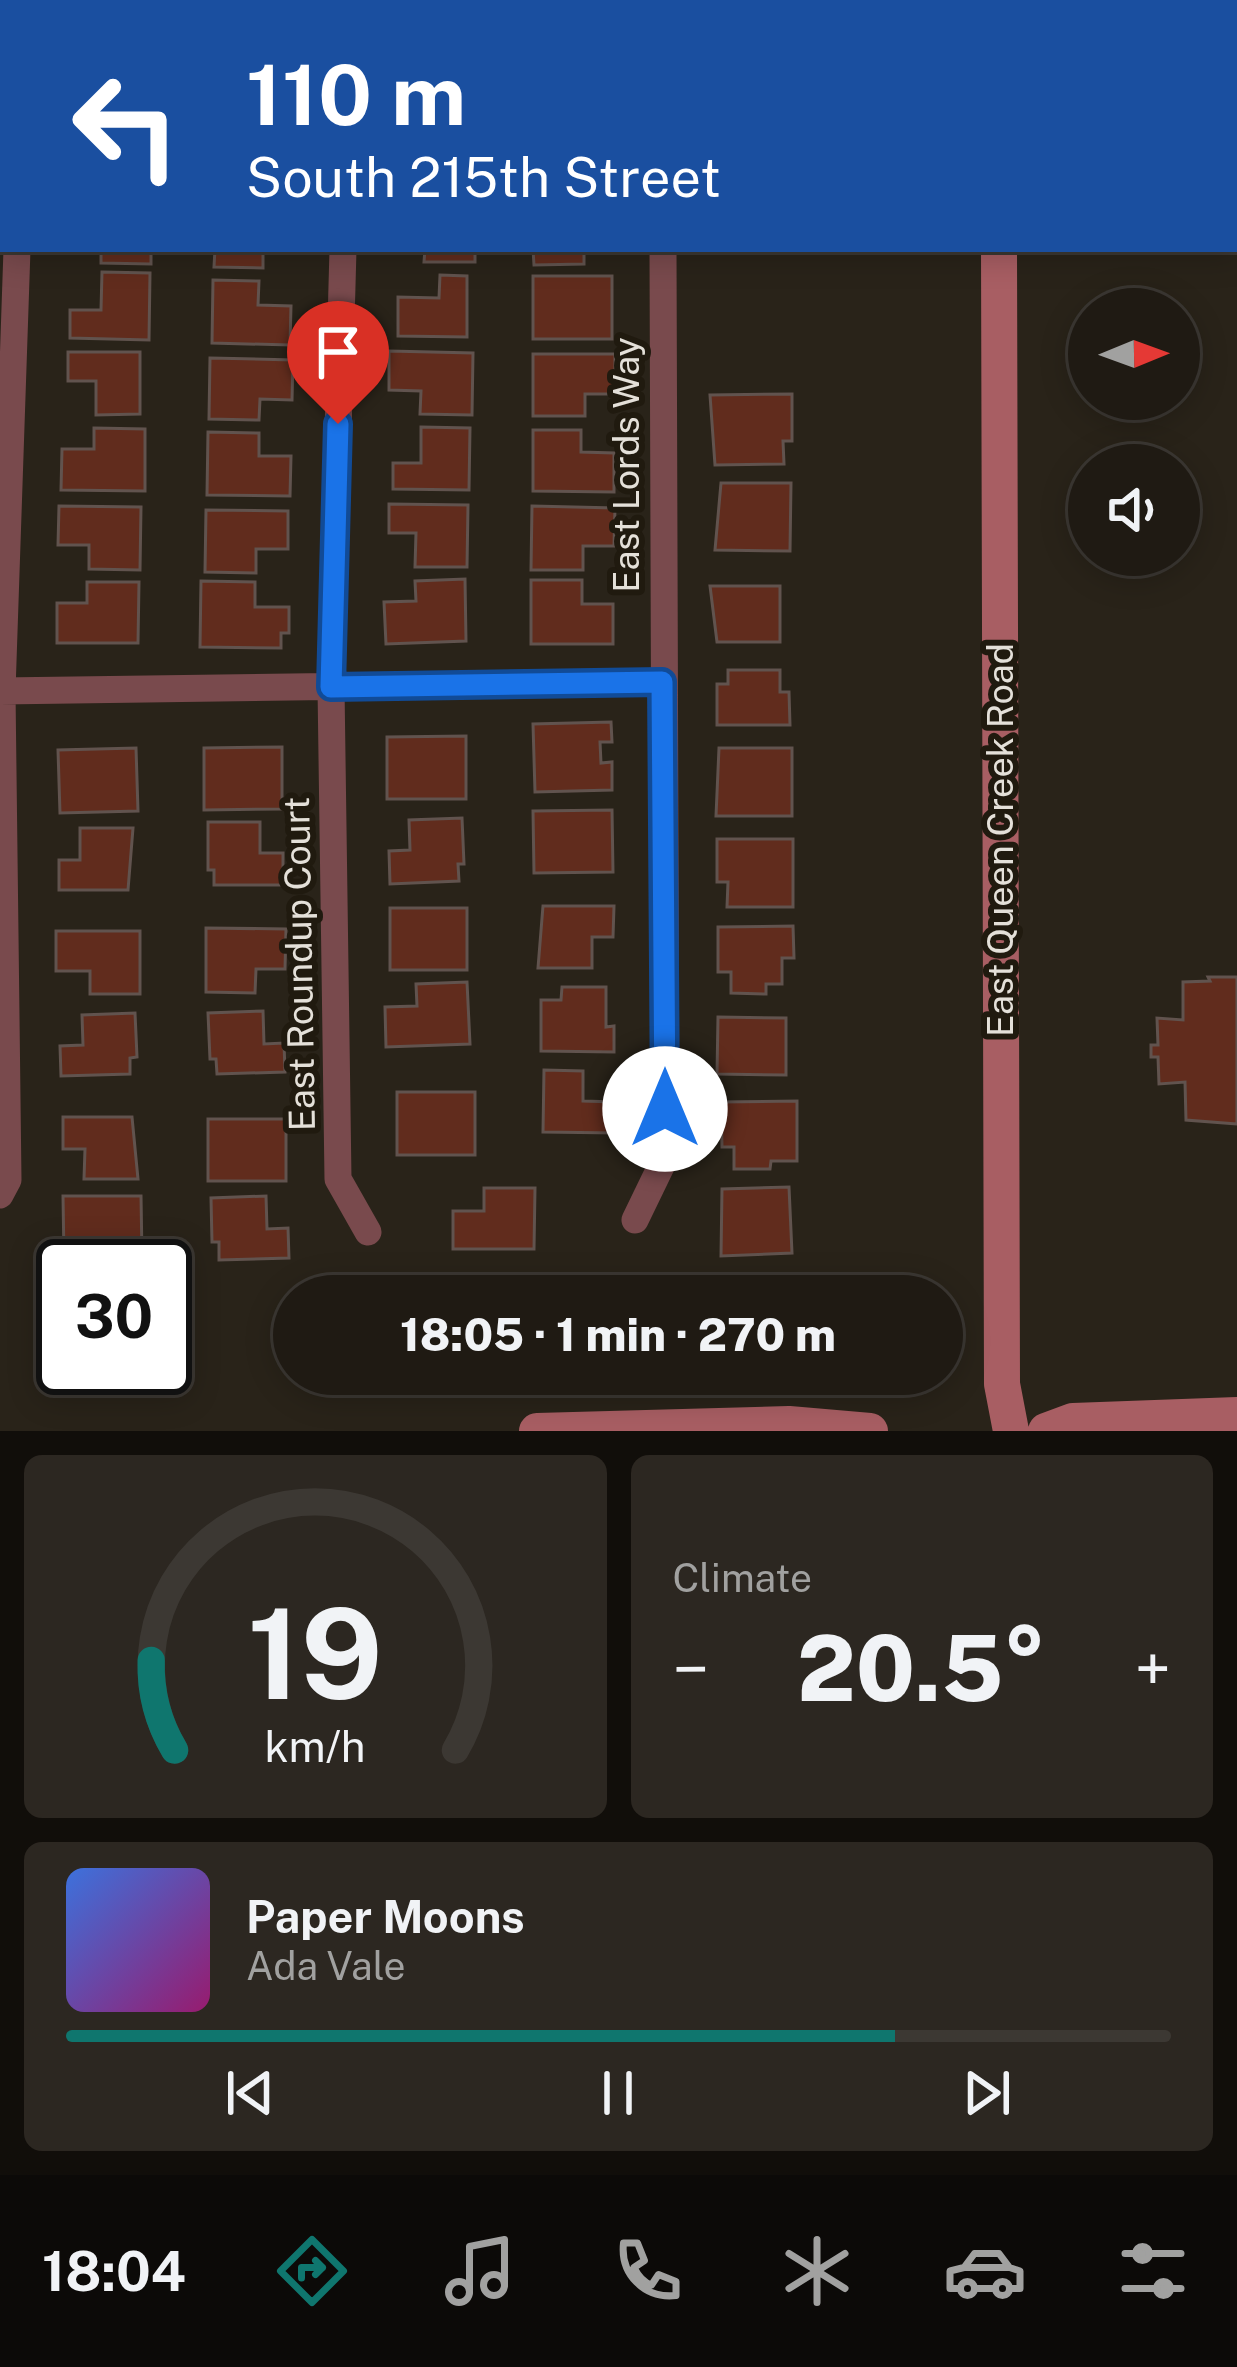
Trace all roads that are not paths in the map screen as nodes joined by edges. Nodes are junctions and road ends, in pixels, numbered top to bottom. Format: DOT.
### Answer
graph roads {
  1 [pos="17,252"];
  2 [pos="343,252"];
  3 [pos="663,252"];
  4 [pos="999,252"];
  5 [pos="662,682"];
  6 [pos="331,687"];
  7 [pos="1,691"];
  8 [pos="0,1195"];
  9 [pos="635,1220"];
  10 [pos="368,1232"];
  11 [pos="1237,1414"];
  12 [pos="537,1431"];
  13 [pos="870,1431"];
  14 [pos="1011,1431"];
  15 [pos="1046,1431"];
  1 -- 7 [label="street"];
  2 -- 6 [label="street, East Roundup Court"];
  3 -- 5 [label="street, East Lords Way"];
  4 -- 14 [label="main road, East Queen Creek Road"];
  5 -- 6 [label="street"];
  5 -- 9 [label="street, East Lords Way"];
  6 -- 7 [label="street"];
  6 -- 10 [label="street, East Roundup Court"];
  7 -- 8 [label="street"];
  11 -- 15 [label="main road"];
  12 -- 13 [label="main road"];
}
